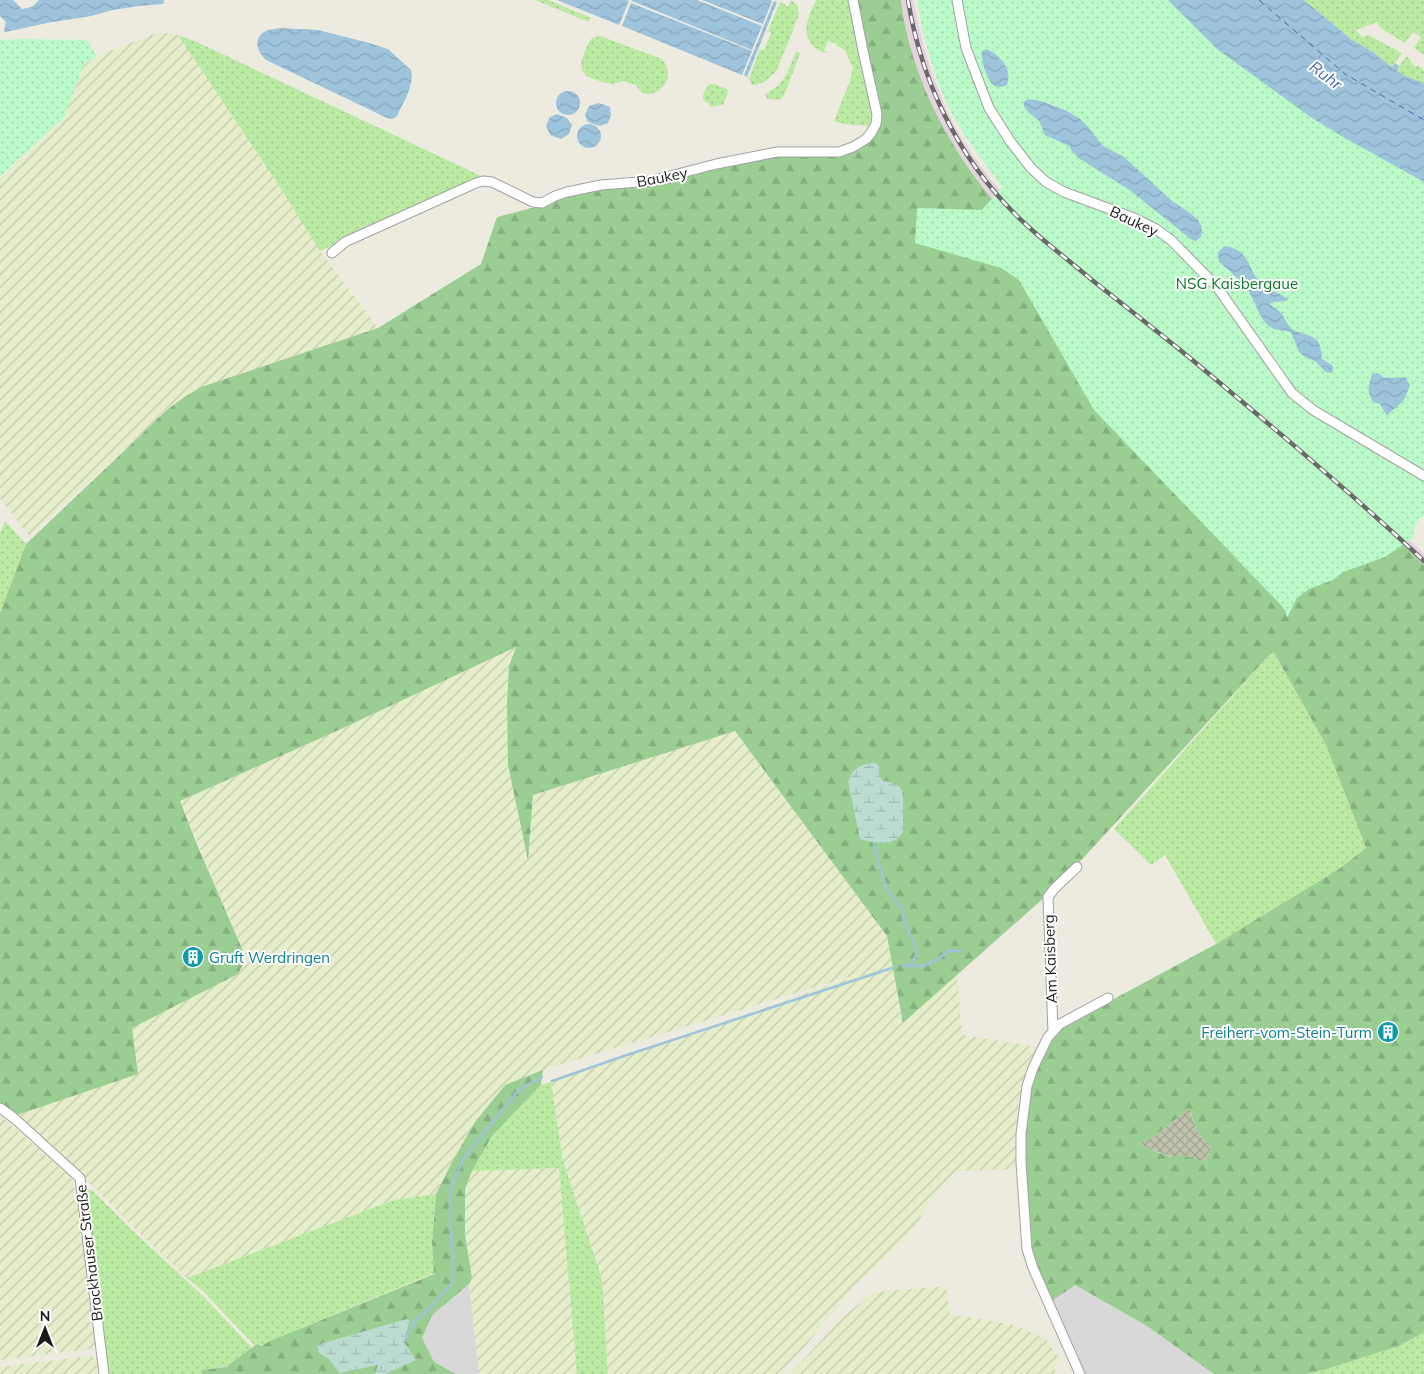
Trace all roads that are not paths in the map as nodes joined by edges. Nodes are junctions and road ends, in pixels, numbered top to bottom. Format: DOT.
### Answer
graph roads {
  1 [pos="853,0"];
  2 [pos="956,0"];
  3 [pos="332,252"];
  4 [pos="1424,476"];
  5 [pos="1077,867"];
  6 [pos="1108,998"];
  7 [pos="1052,1032"];
  8 [pos="0,1108"];
  9 [pos="104,1374"];
  10 [pos="1080,1374"];
  1 -- 3 [label="street, Baukey"];
  2 -- 4 [label="street, Baukey"];
  5 -- 7 [label="street, Am Kaisberg"];
  6 -- 7 [label="street"];
  7 -- 10 [label="street"];
  8 -- 9 [label="street, Brockhauser Straße"];
}
